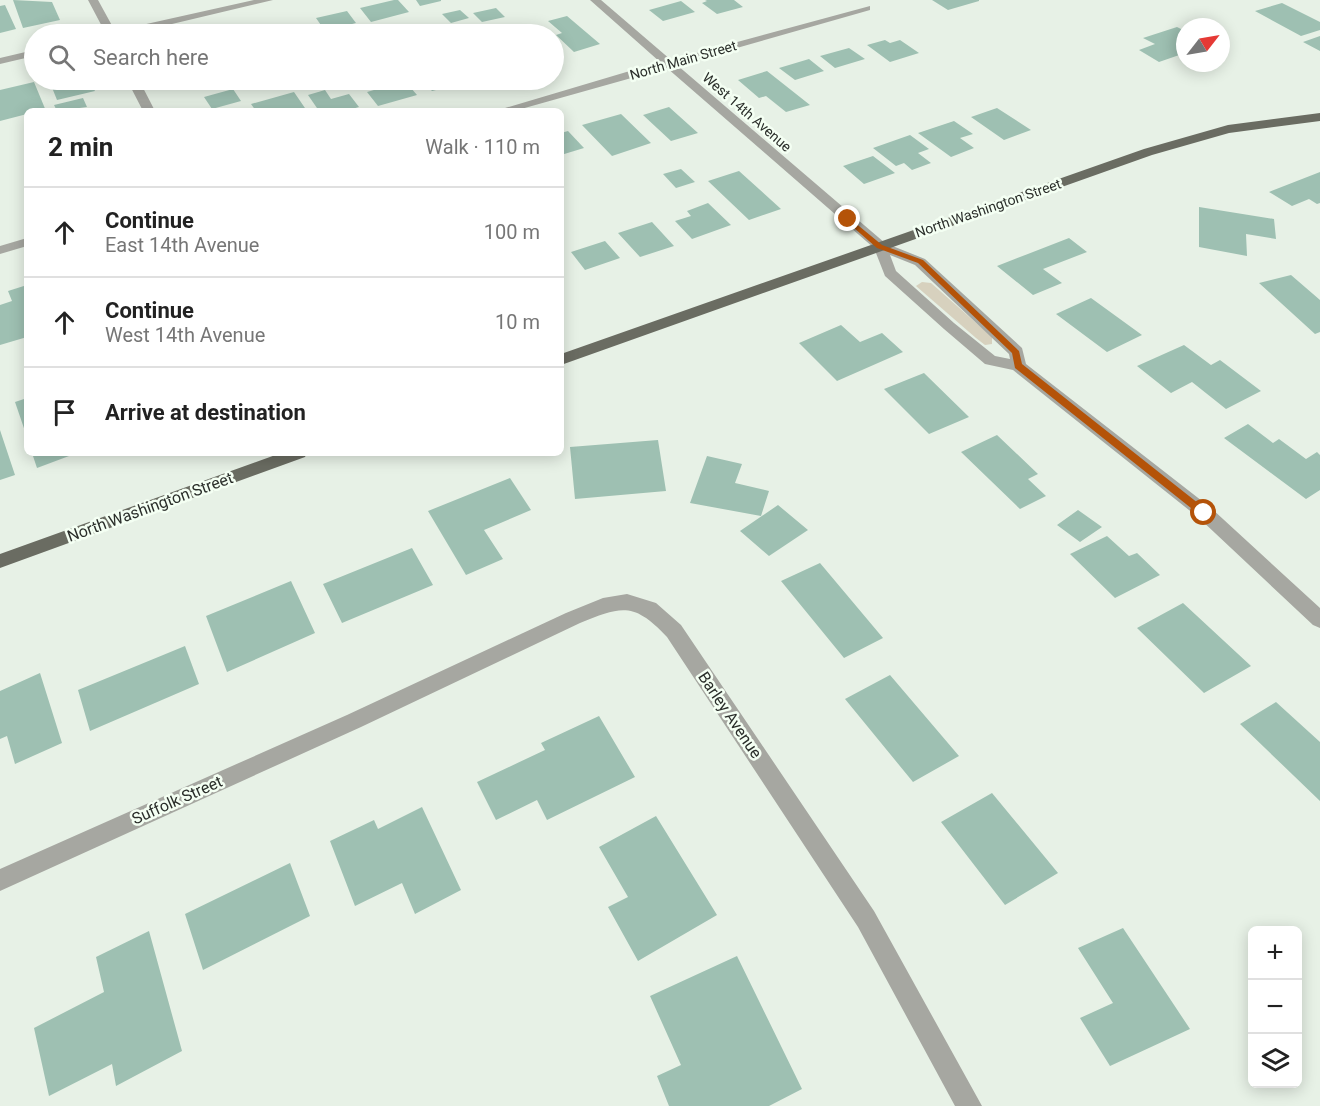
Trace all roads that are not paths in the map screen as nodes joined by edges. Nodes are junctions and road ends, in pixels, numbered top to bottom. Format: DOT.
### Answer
graph roads {
  1 [pos="93,0"];
  2 [pos="268,0"];
  3 [pos="595,0"];
  4 [pos="866,8"];
  5 [pos="106,24"];
  6 [pos="161,24"];
  7 [pos="24,55"];
  8 [pos="0,61"];
  9 [pos="669,64"];
  10 [pos="139,90"];
  11 [pos="148,108"];
  12 [pos="512,108"];
  13 [pos="1320,117"];
  14 [pos="24,243"];
  15 [pos="880,246"];
  16 [pos="0,250"];
  17 [pos="564,359"];
  18 [pos="1018,366"];
  19 [pos="291,456"];
  20 [pos="0,561"];
  21 [pos="1320,620"];
  22 [pos="354,721"];
  23 [pos="0,880"];
  24 [pos="969,1106"];
  1 -- 5 [label="street"];
  2 -- 6 [label="street"];
  3 -- 9 [label="street, West 14th Avenue"];
  4 -- 9 [label="street, North Main Street"];
  7 -- 8 [label="street"];
  9 -- 12 [label="street, North Main Street"];
  9 -- 15 [label="street, West 14th Avenue"];
  10 -- 11 [label="street"];
  13 -- 15 [label="main road, North Washington Street"];
  14 -- 16 [label="street"];
  15 -- 17 [label="main road, North Washington Street"];
  15 -- 18 [label="street"];
  15 -- 18 [label="street"];
  18 -- 21 [label="street"];
  19 -- 20 [label="main road, North Washington Street"];
  22 -- 23 [label="street, Suffolk Street"];
  22 -- 24 [label="street, Barley Avenue"];
}
